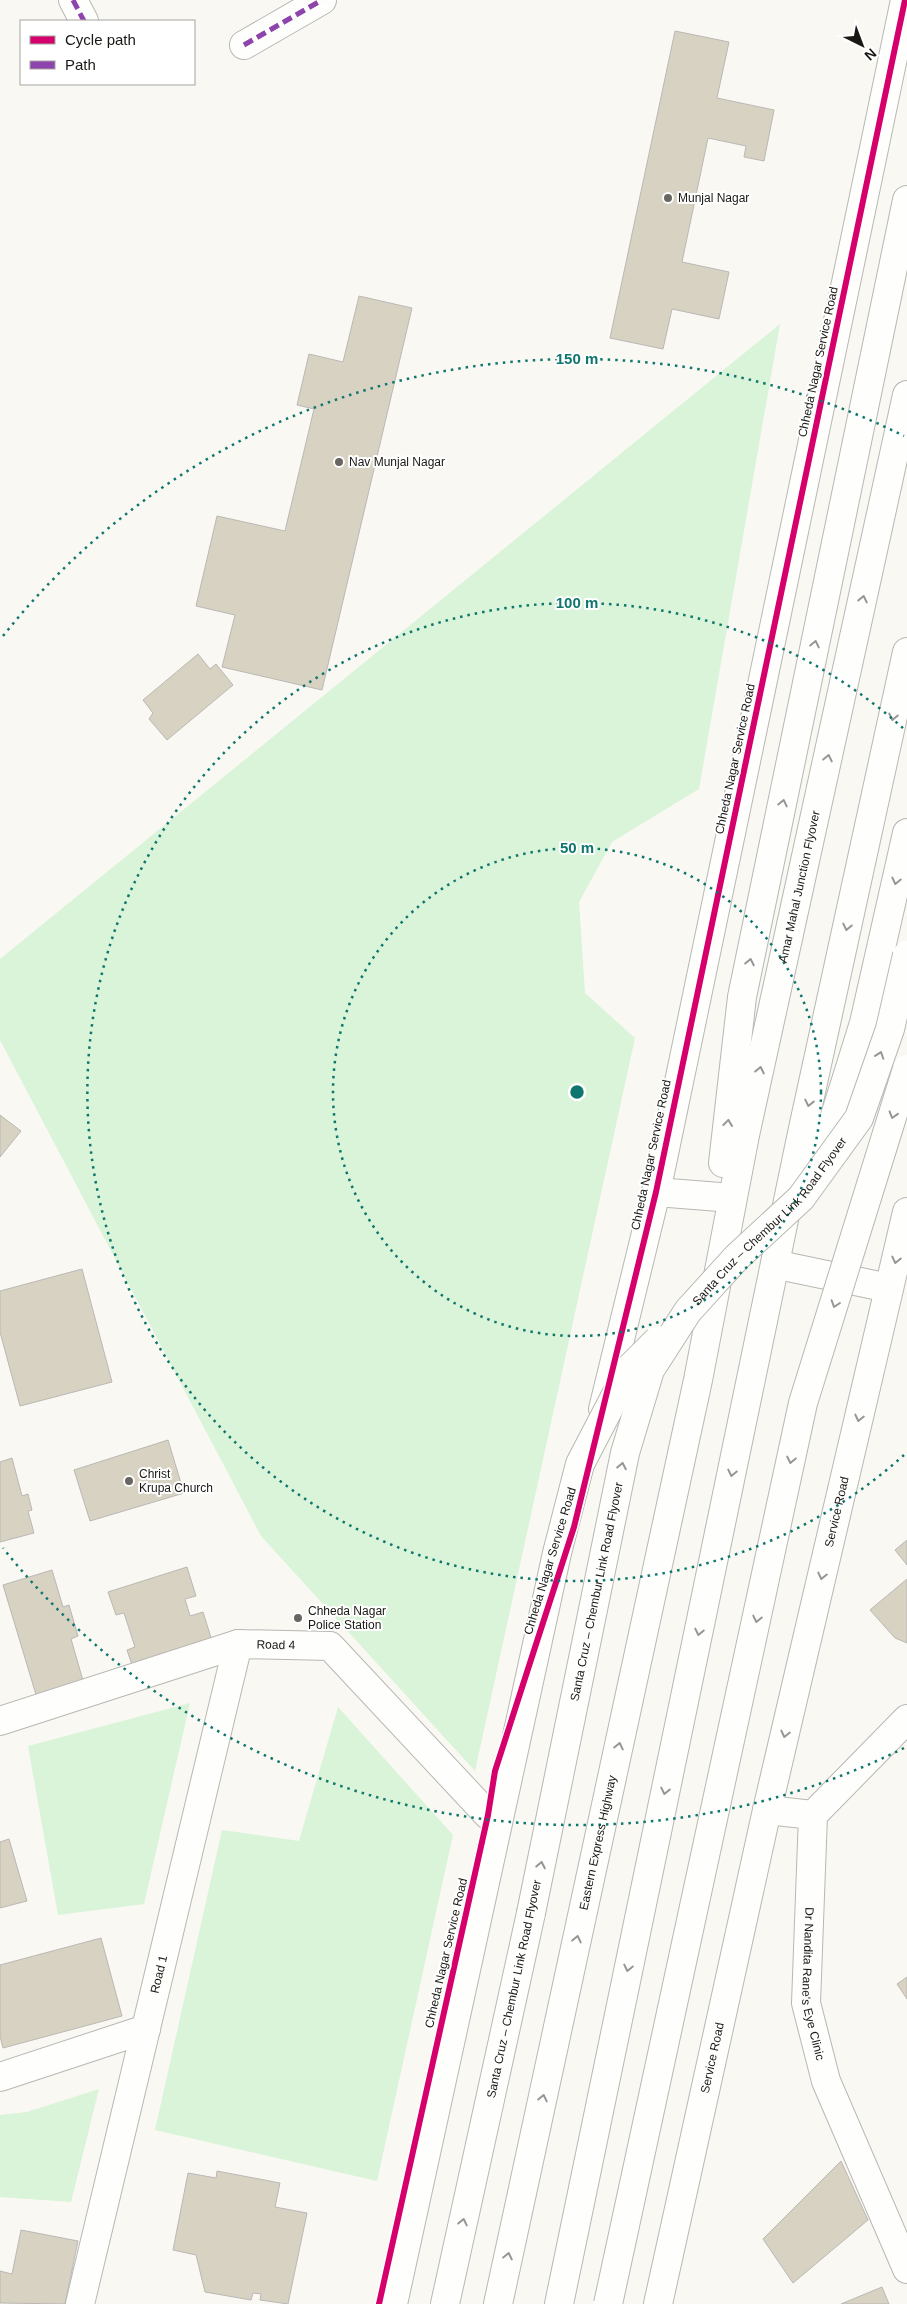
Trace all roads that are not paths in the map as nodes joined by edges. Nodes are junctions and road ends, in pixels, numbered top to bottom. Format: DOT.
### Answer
graph roads {
  1 [pos="73,0"];
  2 [pos="322,0"];
  3 [pos="905,0"];
  4 [pos="83,20"];
  5 [pos="244,45"];
  6 [pos="907,200"];
  7 [pos="907,395"];
  8 [pos="907,652"];
  9 [pos="907,834"];
  10 [pos="907,955"];
  11 [pos="907,1069"];
  12 [pos="656,1192"];
  13 [pos="720,1197"];
  14 [pos="907,1212"];
  15 [pos="788,1267"];
  16 [pos="889,1288"];
  17 [pos="688,1311"];
  18 [pos="698,1380"];
  19 [pos="749,1391"];
  20 [pos="238,1644"];
  21 [pos="907,1719"];
  22 [pos="0,1721"];
  23 [pos="767,1810"];
  24 [pos="488,1815"];
  25 [pos="813,1815"];
  26 [pos="146,2029"];
  27 [pos="0,2077"];
  28 [pos="907,2269"];
  29 [pos="80,2304"];
  30 [pos="379,2304"];
  31 [pos="393,2304"];
  32 [pos="445,2304"];
  33 [pos="498,2304"];
  34 [pos="559,2304"];
  35 [pos="608,2304"];
  36 [pos="658,2304"];
  1 -- 4 [label="main road"];
  2 -- 5 [label="main road"];
  3 -- 12 [label="main road, Chheda Nagar Service Road"];
  13 -- 6 [label="main road, one-way"];
  18 -- 7 [label="main road, Amar Mahal Junction Flyover, one-way"];
  8 -- 19 [label="main road, one-way"];
  9 -- 15 [label="main road, one-way"];
  17 -- 10 [label="main road, Santa Cruz – Chembur Link Road Flyover, one-way, bridge"];
  11 -- 35 [label="main road, one-way, bridge"];
  12 -- 13 [label="main road"];
  12 -- 24 [label="main road, Chheda Nagar Service Road"];
  13 -- 18 [label="main road"];
  14 -- 16 [label="main road, Service Road, one-way"];
  15 -- 16 [label="main road"];
  15 -- 19 [label="main road"];
  16 -- 23 [label="main road, Service Road, one-way"];
  17 -- 31 [label="main road, bridge"];
  32 -- 17 [label="main road, Santa Cruz – Chembur Link Road Flyover, one-way, bridge"];
  33 -- 18 [label="main road, Eastern Express Highway, one-way"];
  19 -- 34 [label="main road, one-way"];
  20 -- 22 [label="main road, Road 4"];
  20 -- 24 [label="main road, Road 4"];
  20 -- 26 [label="main road, Road 1"];
  21 -- 25 [label="main road"];
  23 -- 25 [label="main road"];
  23 -- 36 [label="main road, Service Road"];
  24 -- 30 [label="main road, Chheda Nagar Service Road"];
  25 -- 28 [label="main road, Dr Nandita Rane's Eye Clinic"];
  26 -- 27 [label="main road"];
  26 -- 29 [label="main road, Road 1"];
}
